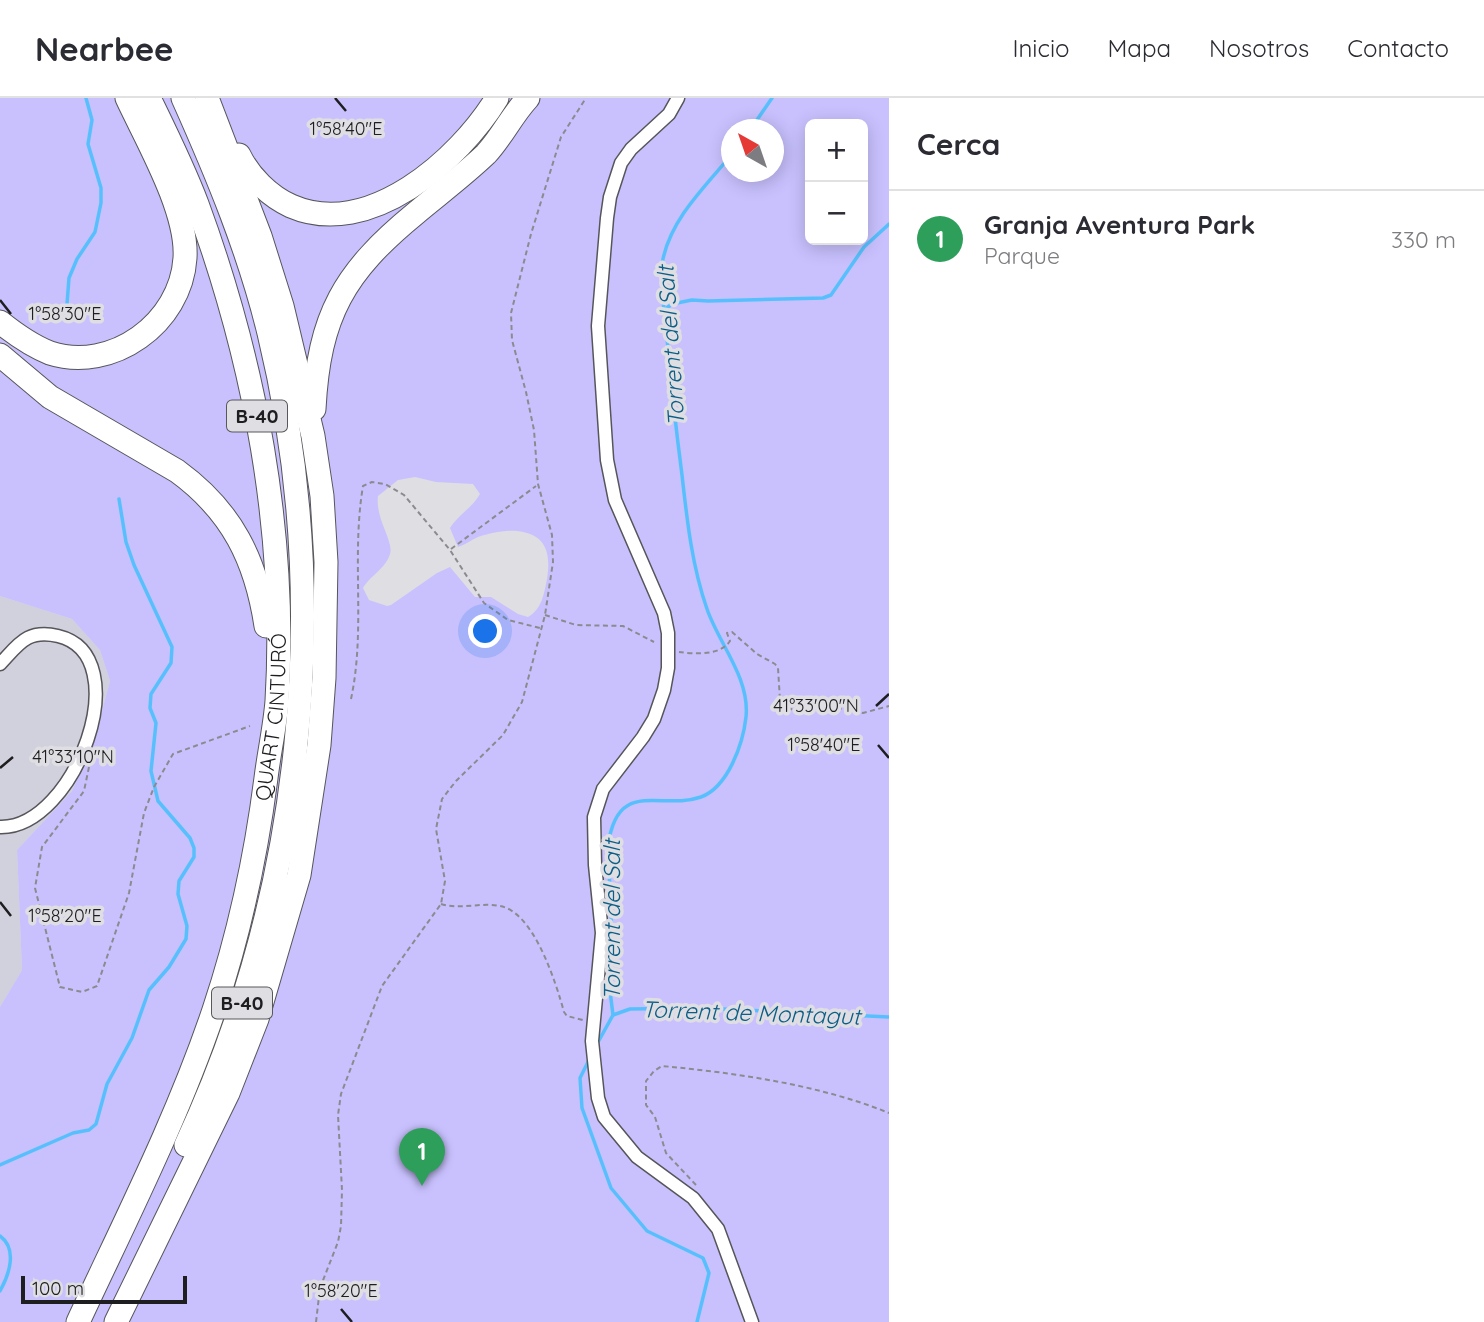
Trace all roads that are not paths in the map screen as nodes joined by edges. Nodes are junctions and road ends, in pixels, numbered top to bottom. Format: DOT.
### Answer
graph roads {
  1 [pos="127,98"];
  2 [pos="149,98"];
  3 [pos="183,98"];
  4 [pos="497,98"];
  5 [pos="678,98"];
  6 [pos="522,102"];
  7 [pos="210,103"];
  8 [pos="0,322"];
  9 [pos="0,355"];
  10 [pos="0,370"];
  11 [pos="50,397"];
  12 [pos="313,436"];
  13 [pos="0,664"];
  14 [pos="270,751"];
  15 [pos="2,827"];
  16 [pos="78,1322"];
  17 [pos="103,1322"];
  18 [pos="116,1322"];
  19 [pos="752,1322"];
  1 -- 8 [label="highway"];
  2 -- 14 [label="highway, QUART CINTURÓ / B-40"];
  3 -- 17 [label="highway, QUART CINTURÓ / B-40"];
  4 -- 7 [label="highway"];
  5 -- 19 [label="street"];
  6 -- 12 [label="highway"];
  7 -- 12 [label="highway"];
  9 -- 11 [label="highway"];
  10 -- 11 [label="highway"];
  11 -- 14 [label="highway"];
  12 -- 18 [label="highway"];
  13 -- 15 [label="street"];
  14 -- 16 [label="highway, QUART CINTURÓ / B-40"];
}
